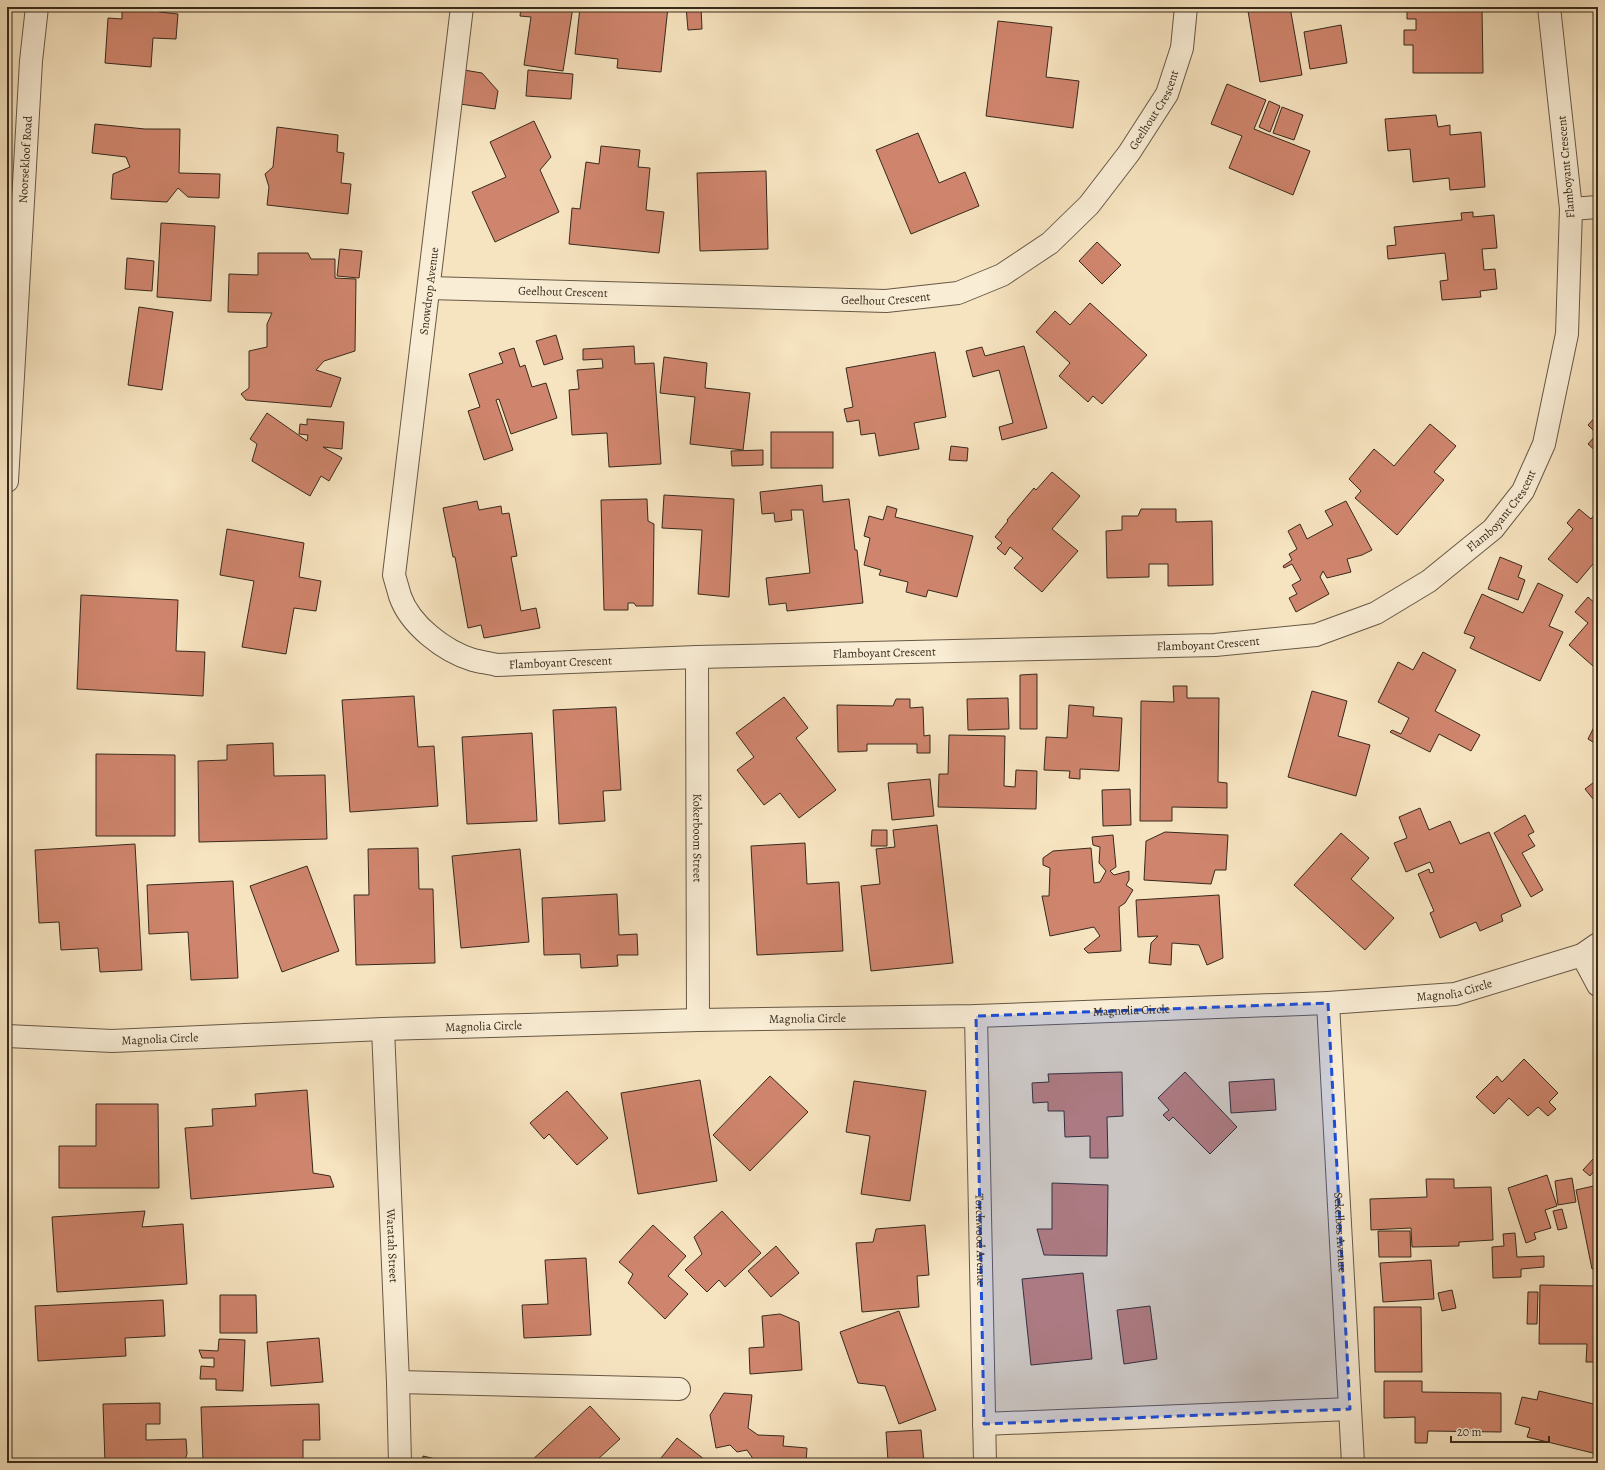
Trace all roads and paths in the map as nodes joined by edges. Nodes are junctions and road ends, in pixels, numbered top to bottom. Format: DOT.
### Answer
graph roads {
  1 [pos="37,7"];
  2 [pos="462,7"];
  3 [pos="1186,7"];
  4 [pos="1549,7"];
  5 [pos="1598,207"];
  6 [pos="1571,208"];
  7 [pos="429,288"];
  8 [pos="7,481"];
  9 [pos="394,575"];
  10 [pos="697,656"];
  11 [pos="1590,949"];
  12 [pos="1598,985"];
  13 [pos="1328,1003"];
  14 [pos="976,1016"];
  15 [pos="698,1020"];
  16 [pos="383,1029"];
  17 [pos="7,1036"];
  18 [pos="398,1382"];
  19 [pos="679,1390"];
  20 [pos="1350,1409"];
  21 [pos="984,1424"];
  22 [pos="400,1463"];
  23 [pos="985,1463"];
  24 [pos="1353,1463"];
  1 -- 8 [label="street, Noorsekloof Road"];
  2 -- 7 [label="street, Snowdrop Avenue"];
  3 -- 7 [label="street, Geelhout Crescent"];
  4 -- 6 [label="street, Flamboyant Crescent"];
  5 -- 6 [label="street"];
  6 -- 10 [label="street, Flamboyant Crescent"];
  7 -- 9 [label="street, Snowdrop Avenue"];
  9 -- 10 [label="street, Flamboyant Crescent"];
  10 -- 15 [label="street, Kokerboom Street"];
  11 -- 12 [label="street"];
  11 -- 13 [label="street, Magnolia Circle"];
  13 -- 14 [label="street, Magnolia Circle"];
  13 -- 20 [label="street, Sekelbos Avenue"];
  14 -- 15 [label="street, Magnolia Circle"];
  14 -- 21 [label="street, Torchwood Avenue"];
  15 -- 16 [label="street, Magnolia Circle"];
  16 -- 17 [label="street, Magnolia Circle"];
  16 -- 18 [label="street, Waratah Street"];
  18 -- 19 [label="street"];
  18 -- 22 [label="street, Waratah Street"];
  20 -- 21 [label="street"];
  20 -- 24 [label="street, Sekelbos Avenue"];
  21 -- 23 [label="street, Torchwood Avenue"];
}
